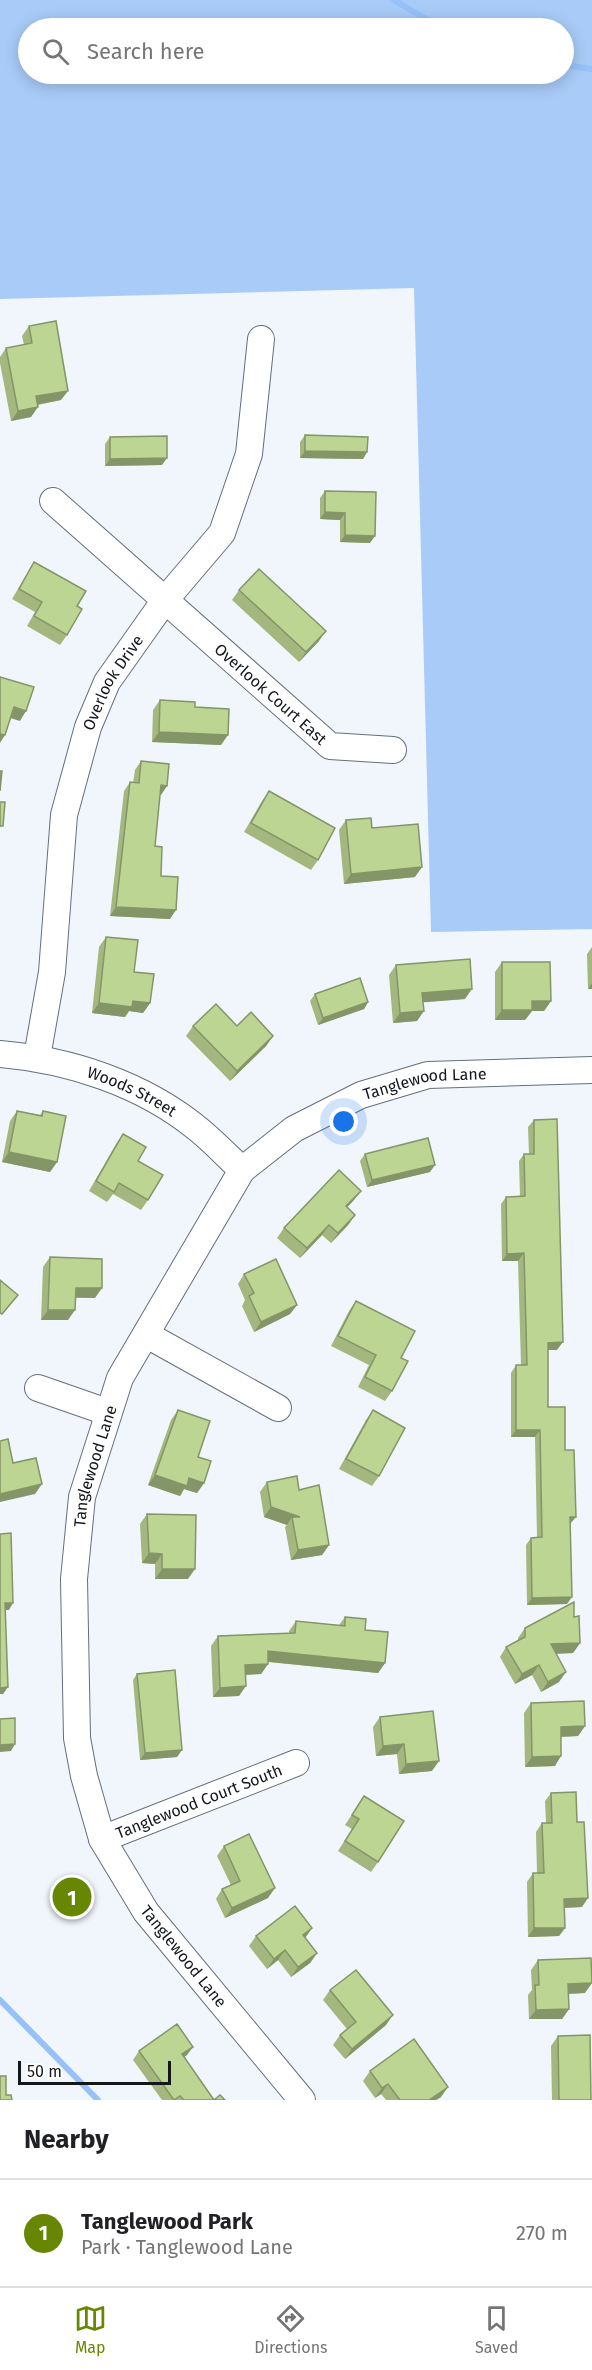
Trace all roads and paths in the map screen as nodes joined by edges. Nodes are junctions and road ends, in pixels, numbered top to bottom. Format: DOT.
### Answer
graph roads {
  1 [pos="261,339"];
  2 [pos="53,501"];
  3 [pos="165,600"];
  4 [pos="393,750"];
  5 [pos="0,1053"];
  6 [pos="37,1057"];
  7 [pos="592,1070"];
  8 [pos="242,1170"];
  9 [pos="147,1335"];
  10 [pos="38,1388"];
  11 [pos="278,1408"];
  12 [pos="107,1412"];
  13 [pos="296,1763"];
  14 [pos="102,1839"];
  15 [pos="302,2100"];
  1 -- 3 [label="street, Overlook Drive"];
  2 -- 3 [label="street, Overlook Court East"];
  3 -- 4 [label="street, Overlook Court East"];
  3 -- 6 [label="street, Overlook Drive"];
  5 -- 6 [label="street, Woods Street"];
  6 -- 8 [label="street, Woods Street"];
  7 -- 8 [label="street, Tanglewood Lane"];
  8 -- 9 [label="street, Tanglewood Lane"];
  9 -- 11 [label="street"];
  9 -- 12 [label="street, Tanglewood Lane"];
  10 -- 12 [label="street"];
  12 -- 14 [label="street, Tanglewood Lane"];
  13 -- 14 [label="street, Tanglewood Court South"];
  14 -- 15 [label="street, Tanglewood Lane"];
}
